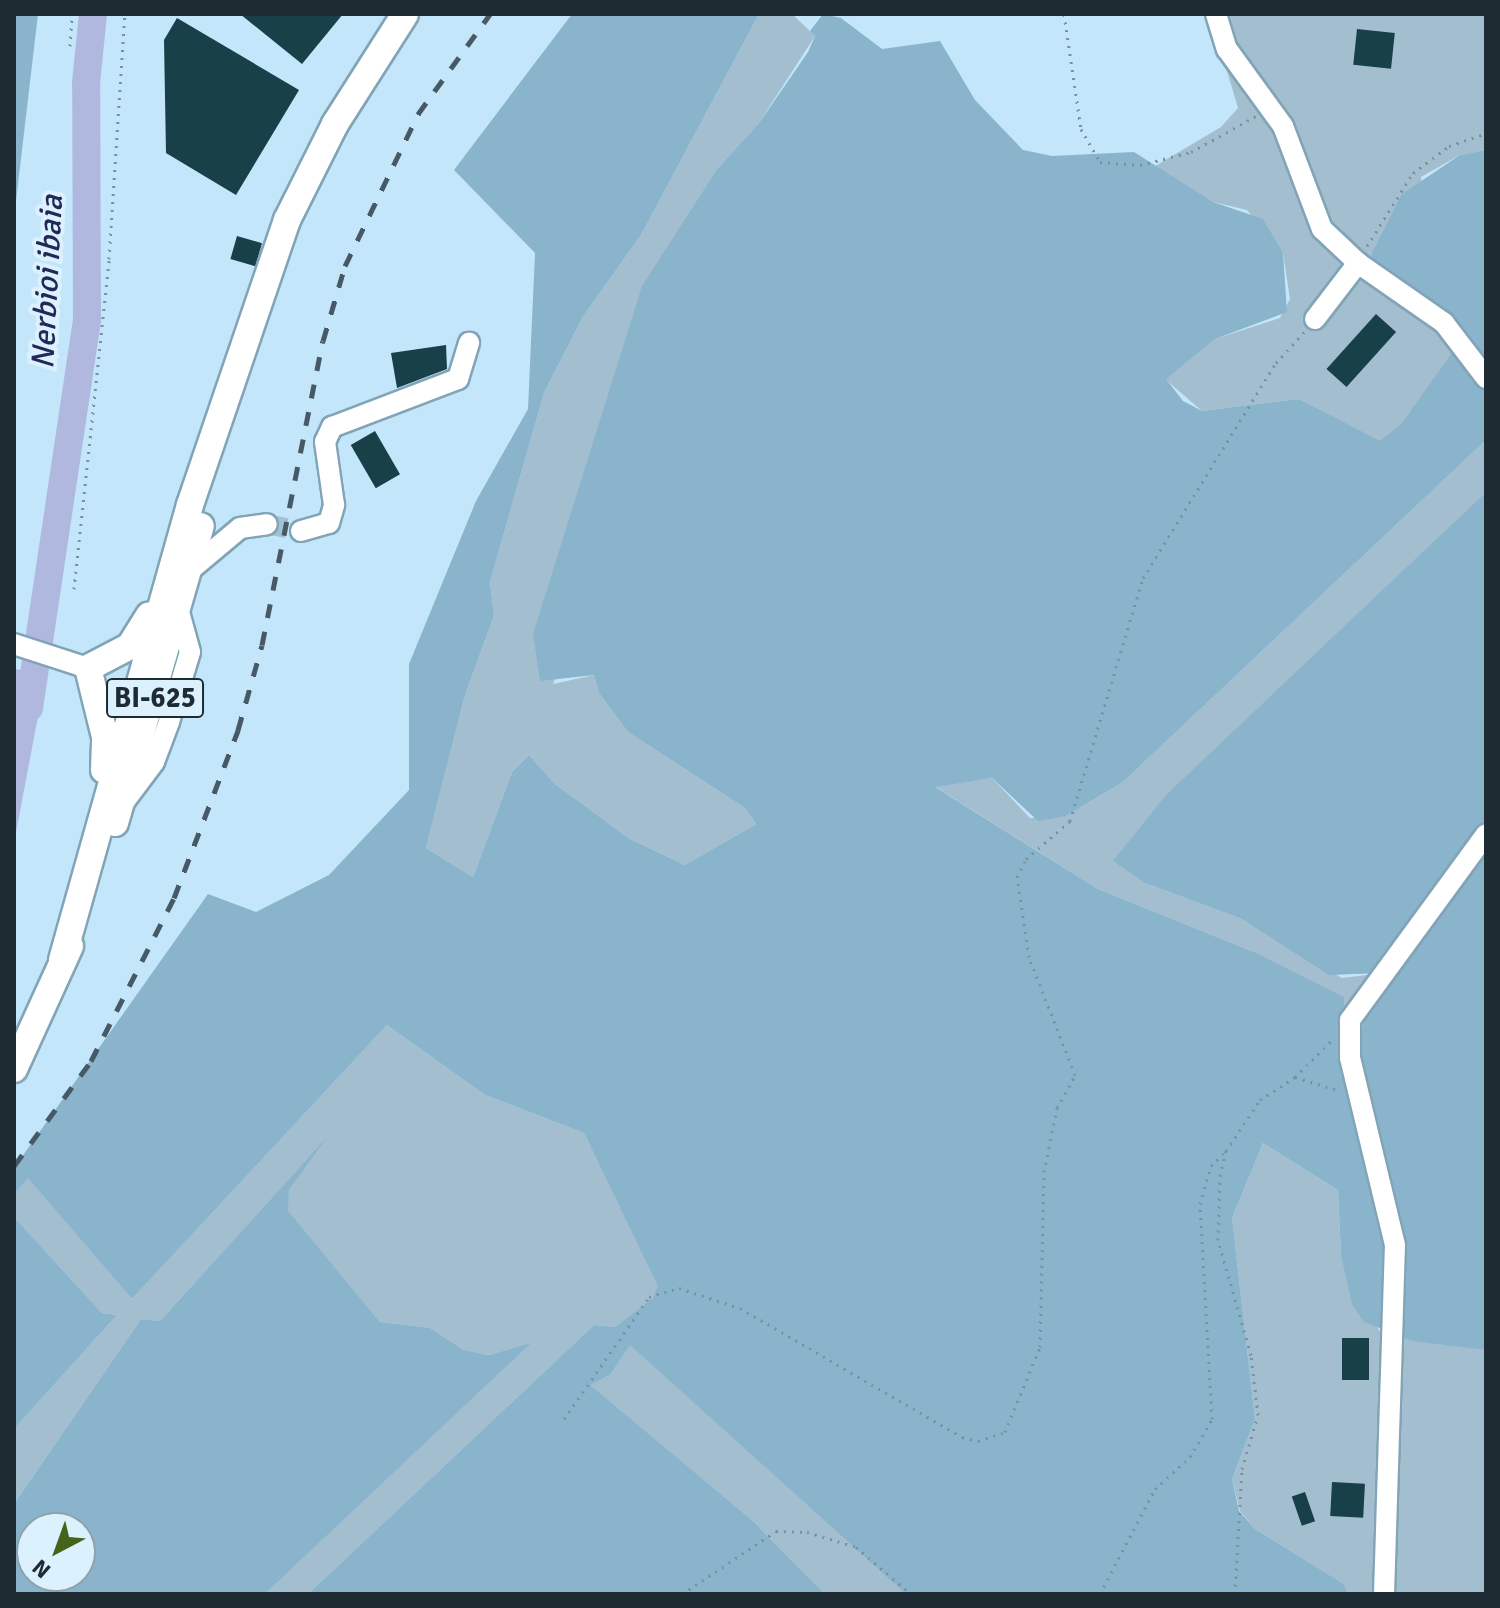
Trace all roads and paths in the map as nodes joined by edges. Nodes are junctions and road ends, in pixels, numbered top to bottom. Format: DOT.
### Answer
graph roads {
  1 [pos="72,14"];
  2 [pos="125,14"];
  3 [pos="405,14"];
  4 [pos="1064,14"];
  5 [pos="1216,14"];
  6 [pos="70,46"];
  7 [pos="1264,98"];
  8 [pos="1486,133"];
  9 [pos="1358,263"];
  10 [pos="1315,319"];
  11 [pos="469,343"];
  12 [pos="1486,378"];
  13 [pos="219,428"];
  14 [pos="190,505"];
  15 [pos="267,524"];
  16 [pos="301,531"];
  17 [pos="189,576"];
  18 [pos="74,589"];
  19 [pos="14,644"];
  20 [pos="97,665"];
  21 [pos="138,690"];
  22 [pos="93,696"];
  23 [pos="112,833"];
  24 [pos="1486,834"];
  25 [pos="77,895"];
  26 [pos="62,960"];
  27 [pos="1349,1027"];
  28 [pos="14,1069"];
  29 [pos="1295,1077"];
  30 [pos="1364,1111"];
  31 [pos="1226,1151"];
  32 [pos="564,1419"];
  33 [pos="682,1594"];
  34 [pos="911,1594"];
  35 [pos="1100,1594"];
  36 [pos="1235,1594"];
  37 [pos="1384,1594"];
  1 -- 6 [label="path"];
  2 -- 18 [label="path"];
  3 -- 13 [label="main road, BI-625"];
  4 -- 7 [label="path"];
  5 -- 7 [label="street"];
  7 -- 9 [label="street"];
  8 -- 9 [label="path"];
  9 -- 10 [label="street"];
  9 -- 12 [label="street"];
  10 -- 32 [label="path"];
  11 -- 16 [label="street"];
  13 -- 14 [label="main road"];
  13 -- 17 [label="main road, BI-625"];
  14 -- 20 [label="main road"];
  14 -- 21 [label="main road"];
  15 -- 17 [label="street"];
  17 -- 21 [label="main road"];
  17 -- 23 [label="main road, BI-625"];
  19 -- 20 [label="street"];
  20 -- 21 [label="main road"];
  20 -- 22 [label="main road"];
  21 -- 22 [label="main road"];
  21 -- 23 [label="main road"];
  21 -- 25 [label="main road"];
  22 -- 25 [label="main road"];
  23 -- 26 [label="main road, BI-625"];
  24 -- 27 [label="street"];
  25 -- 26 [label="main road"];
  26 -- 28 [label="main road, BI-625"];
  27 -- 29 [label="path"];
  27 -- 30 [label="street"];
  29 -- 30 [label="path"];
  29 -- 31 [label="path"];
  30 -- 37 [label="street"];
  31 -- 35 [label="path"];
  31 -- 36 [label="path"];
  33 -- 34 [label="path"];
}
